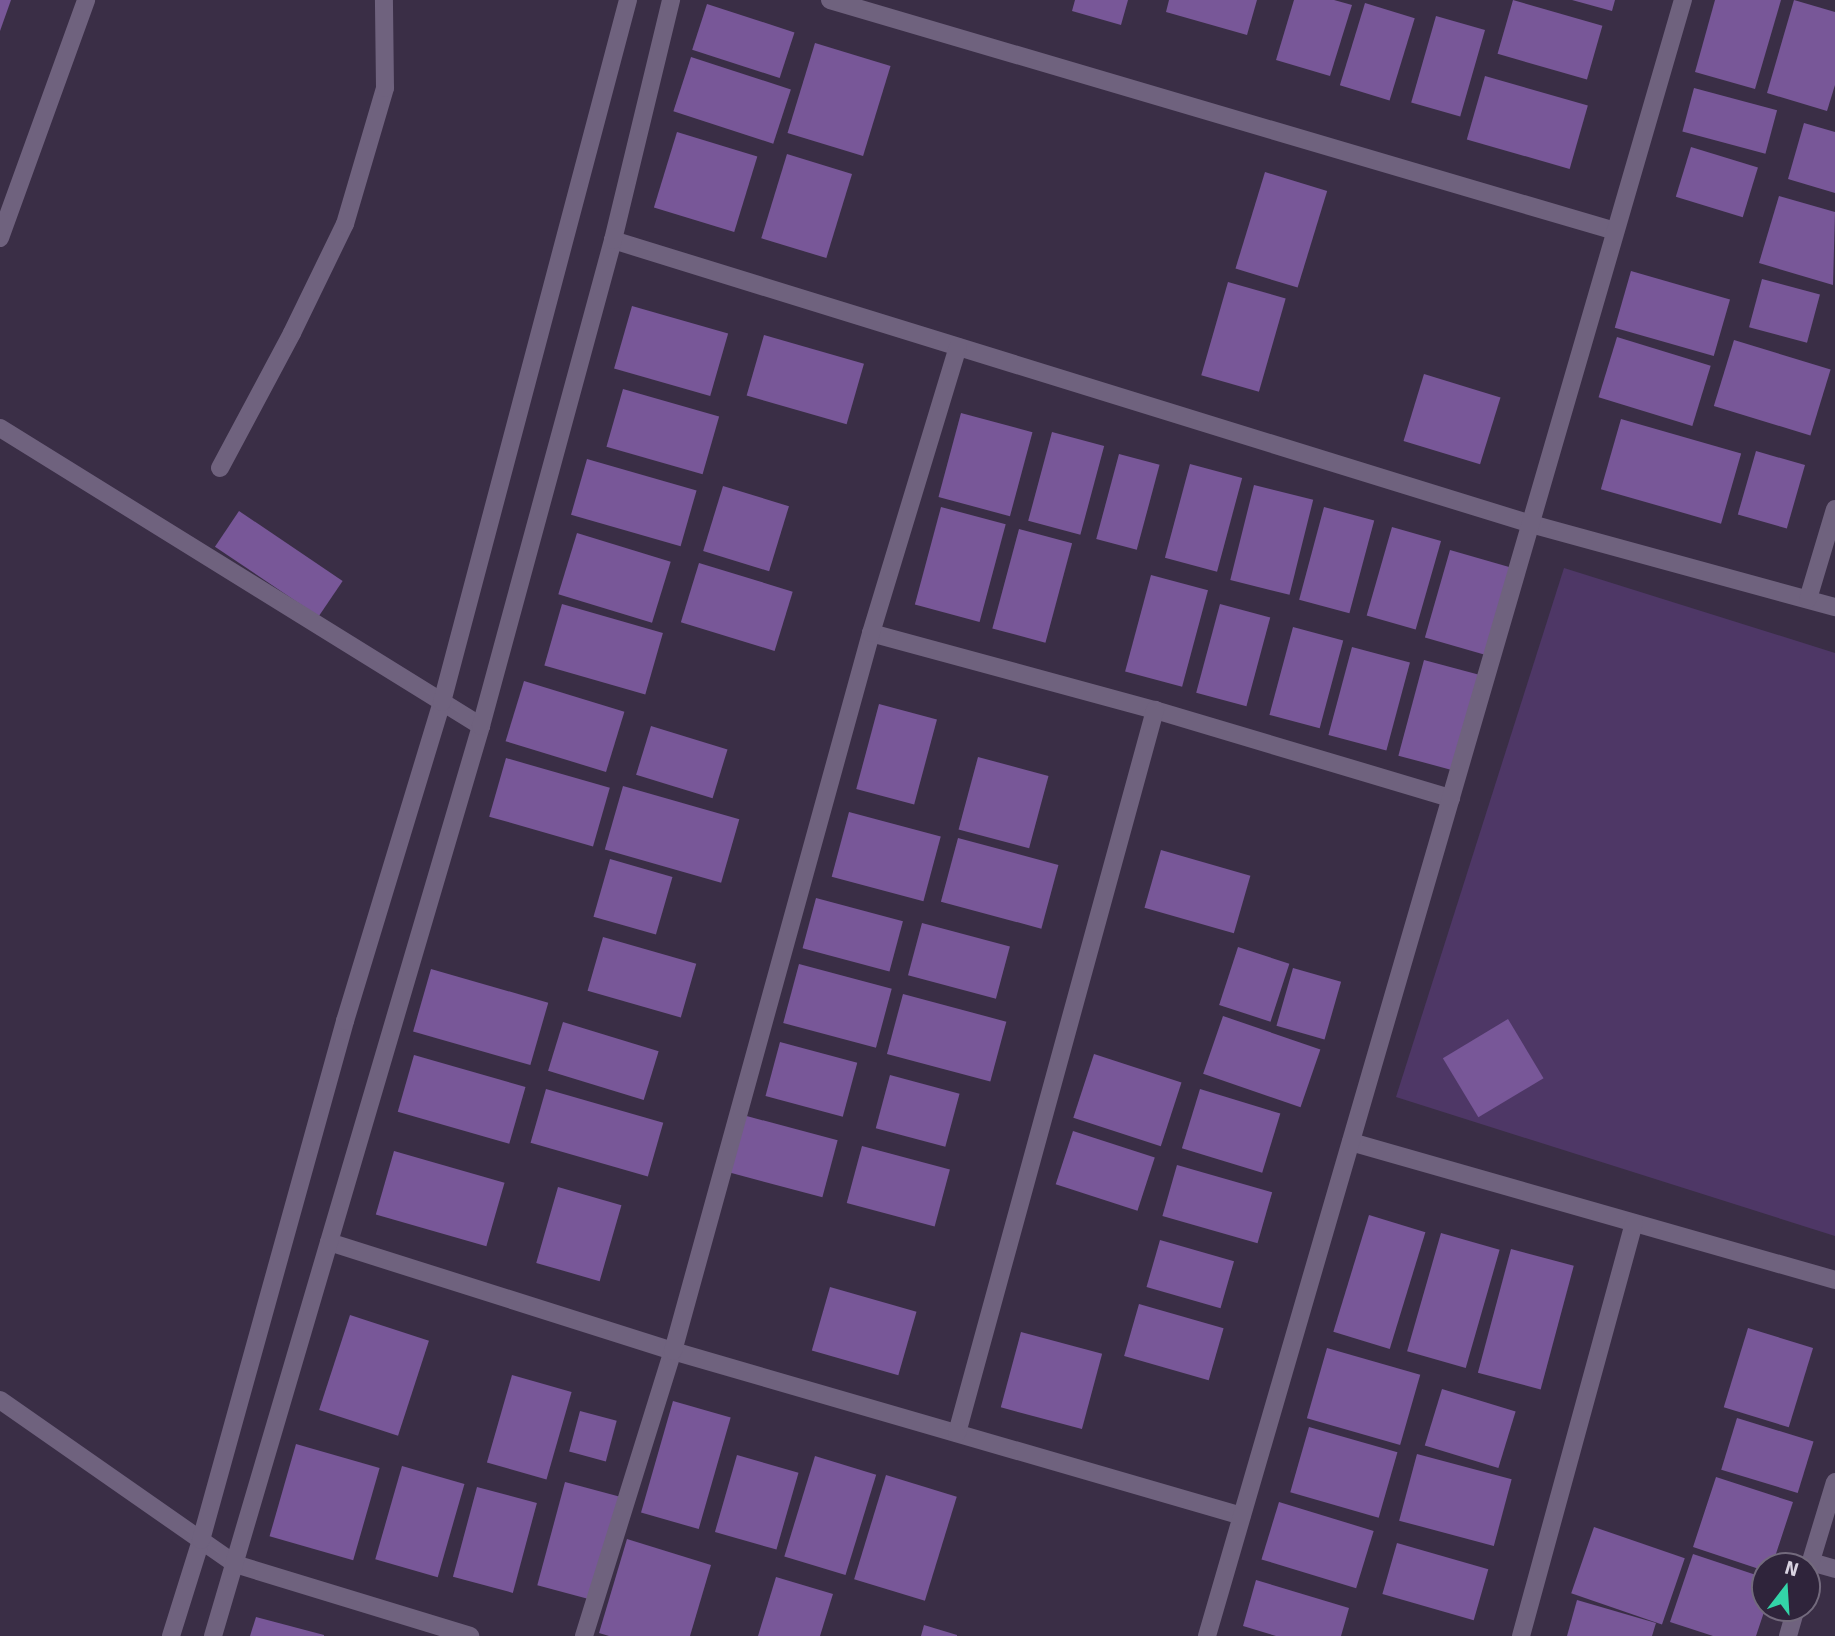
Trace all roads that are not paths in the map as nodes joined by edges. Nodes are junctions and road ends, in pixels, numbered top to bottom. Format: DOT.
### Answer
graph roads {
  1 [pos="86,0"];
  2 [pos="384,0"];
  3 [pos="628,0"];
  4 [pos="671,0"];
  5 [pos="830,0"];
  6 [pos="1683,0"];
  7 [pos="1615,232"];
  8 [pos="0,238"];
  9 [pos="613,240"];
  10 [pos="958,347"];
  11 [pos="0,428"];
  12 [pos="220,468"];
  13 [pos="1835,509"];
  14 [pos="1531,524"];
  15 [pos="1808,599"];
  16 [pos="1835,607"];
  17 [pos="871,634"];
  18 [pos="442,702"];
  19 [pos="1155,710"];
  20 [pos="481,726"];
  21 [pos="1451,798"];
  22 [pos="1351,1142"];
  23 [pos="1634,1223"];
  24 [pos="329,1242"];
  25 [pos="1835,1280"];
  26 [pos="673,1351"];
  27 [pos="0,1400"];
  28 [pos="957,1433"];
  29 [pos="1835,1482"];
  30 [pos="1242,1516"];
  31 [pos="201,1540"];
  32 [pos="1814,1552"];
  33 [pos="235,1564"];
  34 [pos="171,1636"];
  35 [pos="212,1636"];
  36 [pos="470,1636"];
  37 [pos="584,1636"];
  38 [pos="1207,1636"];
  39 [pos="1521,1636"];
  1 -- 8 [label="street"];
  2 -- 12 [label="street"];
  3 -- 18 [label="street"];
  4 -- 9 [label="street"];
  5 -- 7 [label="street"];
  6 -- 7 [label="street"];
  7 -- 14 [label="street"];
  9 -- 10 [label="street"];
  9 -- 20 [label="street"];
  10 -- 14 [label="street"];
  10 -- 17 [label="street"];
  11 -- 18 [label="street"];
  13 -- 15 [label="street"];
  14 -- 15 [label="street"];
  14 -- 21 [label="street"];
  15 -- 16 [label="street"];
  17 -- 19 [label="street"];
  17 -- 26 [label="street"];
  18 -- 20 [label="street"];
  18 -- 31 [label="street"];
  19 -- 21 [label="street"];
  19 -- 28 [label="street"];
  20 -- 24 [label="street"];
  21 -- 22 [label="street"];
  22 -- 23 [label="street"];
  22 -- 30 [label="street"];
  23 -- 25 [label="street"];
  23 -- 39 [label="street"];
  24 -- 26 [label="street"];
  24 -- 33 [label="street"];
  26 -- 28 [label="street"];
  26 -- 37 [label="street"];
  27 -- 31 [label="street"];
  28 -- 30 [label="street"];
  29 -- 32 [label="street"];
  30 -- 38 [label="street"];
  31 -- 33 [label="street"];
  31 -- 34 [label="street"];
  33 -- 35 [label="street"];
  33 -- 36 [label="street"];
}
